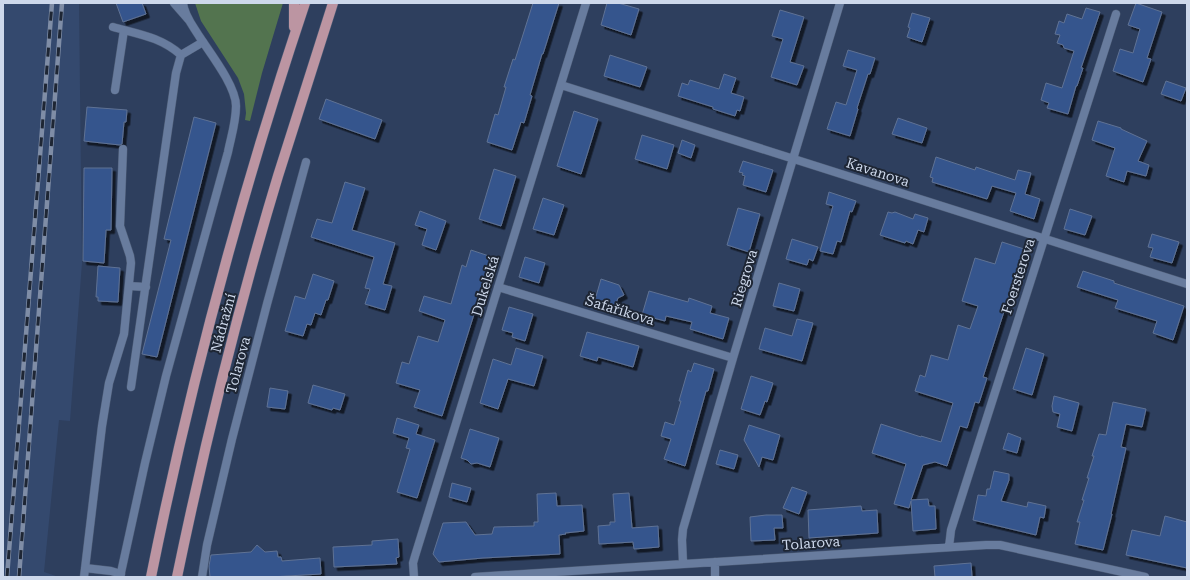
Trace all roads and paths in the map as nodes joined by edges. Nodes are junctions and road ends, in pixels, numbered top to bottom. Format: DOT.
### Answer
graph roads {
  1 [pos="174,3"];
  2 [pos="183,3"];
  3 [pos="294,3"];
  4 [pos="305,3"];
  5 [pos="333,3"];
  6 [pos="586,3"];
  7 [pos="840,3"];
  8 [pos="1116,14"];
  9 [pos="189,20"];
  10 [pos="113,27"];
  11 [pos="124,30"];
  12 [pos="294,35"];
  13 [pos="202,42"];
  14 [pos="181,55"];
  15 [pos="560,85"];
  16 [pos="116,90"];
  17 [pos="123,149"];
  18 [pos="793,159"];
  19 [pos="306,162"];
  20 [pos="1044,238"];
  21 [pos="1187,284"];
  22 [pos="129,286"];
  23 [pos="146,287"];
  24 [pos="498,287"];
  25 [pos="733,358"];
  26 [pos="131,386"];
  27 [pos="949,547"];
  28 [pos="715,562"];
  29 [pos="683,563"];
  30 [pos="85,568"];
  31 [pos="121,575"];
  32 [pos="84,577"];
  33 [pos="151,577"];
  34 [pos="177,577"];
  35 [pos="202,577"];
  36 [pos="414,577"];
  37 [pos="475,577"];
  38 [pos="715,577"];
  39 [pos="1145,577"];
  1 -- 9 [label="street"];
  2 -- 9 [label="street"];
  3 -- 12 [label="main road"];
  4 -- 12 [label="main road"];
  5 -- 34 [label="main road, Nádražní"];
  6 -- 15 [label="street, Dukelská"];
  7 -- 18 [label="street, Riegrova"];
  8 -- 20 [label="street, Foersterova"];
  9 -- 13 [label="street"];
  10 -- 11 [label="street"];
  11 -- 14 [label="street"];
  11 -- 16 [label="street"];
  12 -- 33 [label="main road, Nádražní"];
  13 -- 14 [label="street"];
  13 -- 31 [label="street"];
  14 -- 23 [label="street"];
  15 -- 18 [label="street, Kavanova"];
  15 -- 24 [label="street, Dukelská"];
  17 -- 22 [label="street"];
  18 -- 20 [label="street, Kavanova"];
  18 -- 25 [label="street, Riegrova"];
  19 -- 35 [label="street, Tolarova"];
  20 -- 21 [label="street, Kavanova"];
  20 -- 27 [label="street, Foersterova"];
  22 -- 23 [label="street"];
  22 -- 30 [label="street"];
  23 -- 26 [label="street"];
  24 -- 25 [label="street, Šafaříkova"];
  24 -- 36 [label="street, Dukelská"];
  25 -- 29 [label="street, Riegrova"];
  27 -- 28 [label="street, Tolarova"];
  27 -- 39 [label="street, Tolarova"];
  28 -- 29 [label="street, Tolarova"];
  28 -- 38 [label="street"];
  29 -- 37 [label="street, Tolarova"];
  30 -- 31 [label="street"];
  30 -- 32 [label="street"];
}
